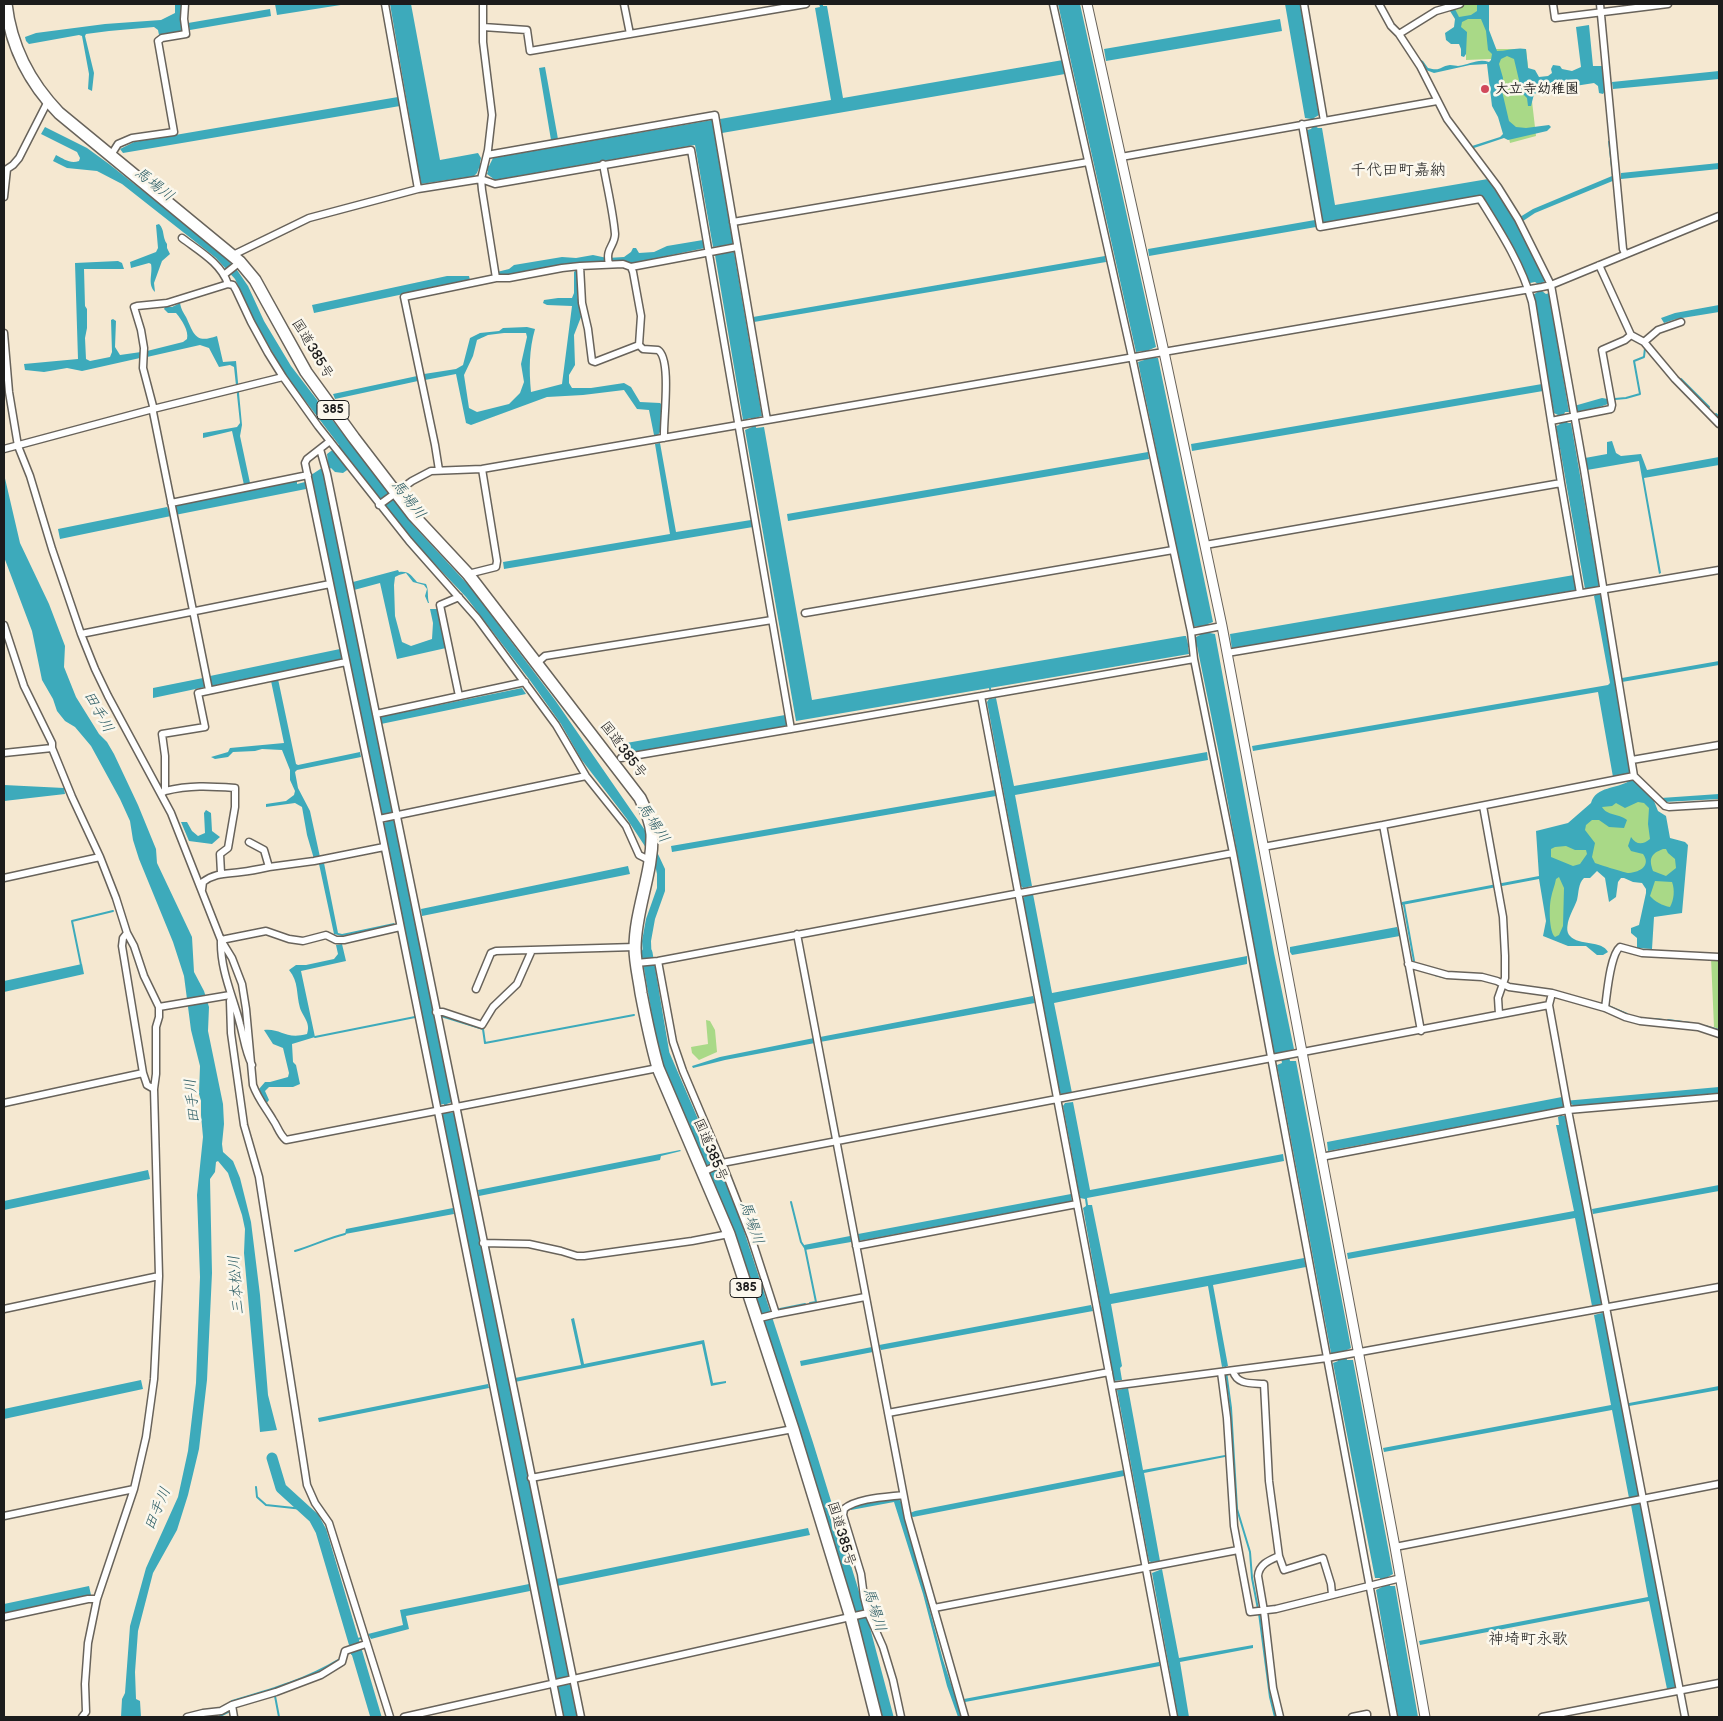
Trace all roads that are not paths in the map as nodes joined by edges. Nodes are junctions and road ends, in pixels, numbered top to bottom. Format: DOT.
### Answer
graph roads {
  1 [pos="6,4"];
  2 [pos="185,4"];
  3 [pos="385,4"];
  4 [pos="483,4"];
  5 [pos="624,4"];
  6 [pos="806,4"];
  7 [pos="1053,4"];
  8 [pos="1087,4"];
  9 [pos="1304,4"];
  10 [pos="1379,4"];
  11 [pos="1460,4"];
  12 [pos="1553,4"];
  13 [pos="1600,4"];
  14 [pos="1668,4"];
  15 [pos="1601,12"];
  16 [pos="482,27"];
  17 [pos="630,34"];
  18 [pos="1399,34"];
  19 [pos="48,101"];
  20 [pos="1437,102"];
  21 [pos="1324,121"];
  22 [pos="1302,124"];
  23 [pos="111,155"];
  24 [pos="487,155"];
  25 [pos="1121,157"];
  26 [pos="1088,162"];
  27 [pos="603,164"];
  28 [pos="481,179"];
  29 [pos="418,189"];
  30 [pos="4,197"];
  31 [pos="1719,216"];
  32 [pos="733,222"];
  33 [pos="182,238"];
  34 [pos="738,247"];
  35 [pos="710,252"];
  36 [pos="1625,254"];
  37 [pos="608,260"];
  38 [pos="236,261"];
  39 [pos="1599,265"];
  40 [pos="580,266"];
  41 [pos="631,267"];
  42 [pos="225,273"];
  43 [pos="496,278"];
  44 [pos="228,284"];
  45 [pos="1551,285"];
  46 [pos="1529,290"];
  47 [pos="1681,322"];
  48 [pos="4,333"];
  49 [pos="1631,335"];
  50 [pos="1644,342"];
  51 [pos="639,346"];
  52 [pos="1164,352"];
  53 [pos="1132,357"];
  54 [pos="283,377"];
  55 [pos="153,409"];
  56 [pos="1574,417"];
  57 [pos="767,420"];
  58 [pos="1550,421"];
  59 [pos="1719,424"];
  60 [pos="739,425"];
  61 [pos="664,438"];
  62 [pos="332,444"];
  63 [pos="16,446"];
  64 [pos="4,449"];
  65 [pos="320,449"];
  66 [pos="482,469"];
  67 [pos="439,470"];
  68 [pos="308,475"];
  69 [pos="1561,483"];
  70 [pos="394,494"];
  71 [pos="171,503"];
  72 [pos="380,504"];
  73 [pos="1206,545"];
  74 [pos="1173,550"];
  75 [pos="1719,570"];
  76 [pos="468,574"];
  77 [pos="330,584"];
  78 [pos="1599,590"];
  79 [pos="1580,593"];
  80 [pos="459,597"];
  81 [pos="193,612"];
  82 [pos="805,614"];
  83 [pos="772,620"];
  84 [pos="4,625"];
  85 [pos="1222,626"];
  86 [pos="1190,632"];
  87 [pos="81,634"];
  88 [pos="1227,653"];
  89 [pos="1194,659"];
  90 [pos="346,662"];
  91 [pos="537,663"];
  92 [pos="525,682"];
  93 [pos="209,690"];
  94 [pos="459,696"];
  95 [pos="981,696"];
  96 [pos="376,714"];
  97 [pos="791,729"];
  98 [pos="1719,745"];
  99 [pos="52,748"];
  100 [pos="4,753"];
  101 [pos="621,758"];
  102 [pos="1632,760"];
  103 [pos="586,776"];
  104 [pos="1634,776"];
  105 [pos="163,792"];
  106 [pos="1719,804"];
  107 [pos="1483,806"];
  108 [pos="388,818"];
  109 [pos="1383,825"];
  110 [pos="249,842"];
  111 [pos="384,847"];
  112 [pos="1263,847"];
  113 [pos="1233,853"];
  114 [pos="100,857"];
  115 [pos="649,860"];
  116 [pos="269,867"];
  117 [pos="221,873"];
  118 [pos="4,878"];
  119 [pos="202,892"];
  120 [pos="1019,893"];
  121 [pos="400,927"];
  122 [pos="127,933"];
  123 [pos="797,934"];
  124 [pos="221,940"];
  125 [pos="635,948"];
  126 [pos="532,950"];
  127 [pos="1719,957"];
  128 [pos="656,961"];
  129 [pos="638,963"];
  130 [pos="1408,964"];
  131 [pos="1503,984"];
  132 [pos="476,989"];
  133 [pos="1552,993"];
  134 [pos="227,995"];
  135 [pos="1549,1005"];
  136 [pos="159,1007"];
  137 [pos="1605,1008"];
  138 [pos="436,1012"];
  139 [pos="1499,1014"];
  140 [pos="1421,1030"];
  141 [pos="1719,1034"];
  142 [pos="1302,1053"];
  143 [pos="1270,1059"];
  144 [pos="252,1065"];
  145 [pos="658,1068"];
  146 [pos="143,1073"];
  147 [pos="154,1089"];
  148 [pos="1719,1096"];
  149 [pos="1058,1100"];
  150 [pos="4,1103"];
  151 [pos="446,1109"];
  152 [pos="1563,1111"];
  153 [pos="836,1142"];
  154 [pos="1321,1157"];
  155 [pos="721,1164"];
  156 [pos="705,1171"];
  157 [pos="1077,1204"];
  158 [pos="729,1234"];
  159 [pos="483,1243"];
  160 [pos="856,1246"];
  161 [pos="158,1276"];
  162 [pos="1719,1287"];
  163 [pos="865,1297"];
  164 [pos="1607,1308"];
  165 [pos="4,1309"];
  166 [pos="775,1314"];
  167 [pos="758,1319"];
  168 [pos="1359,1352"];
  169 [pos="1327,1358"];
  170 [pos="1109,1372"];
  171 [pos="1227,1372"];
  172 [pos="1112,1386"];
  173 [pos="888,1413"];
  174 [pos="793,1429"];
  175 [pos="531,1478"];
  176 [pos="1719,1484"];
  177 [pos="134,1489"];
  178 [pos="903,1494"];
  179 [pos="1644,1499"];
  180 [pos="4,1516"];
  181 [pos="1395,1547"];
  182 [pos="1238,1550"];
  183 [pos="1280,1556"];
  184 [pos="1146,1568"];
  185 [pos="1401,1578"];
  186 [pos="1370,1585"];
  187 [pos="1332,1594"];
  188 [pos="97,1599"];
  189 [pos="934,1608"];
  190 [pos="1260,1611"];
  191 [pos="866,1613"];
  192 [pos="4,1617"];
  193 [pos="853,1617"];
  194 [pos="366,1644"];
  195 [pos="567,1681"];
  196 [pos="1719,1683"];
  197 [pos="553,1684"];
  198 [pos="1680,1691"];
  199 [pos="232,1705"];
  200 [pos="82,1717"];
  201 [pos="187,1717"];
  202 [pos="234,1717"];
  203 [pos="390,1717"];
  204 [pos="404,1717"];
  205 [pos="560,1717"];
  206 [pos="580,1717"];
  207 [pos="876,1717"];
  208 [pos="901,1717"];
  209 [pos="965,1717"];
  210 [pos="1174,1717"];
  211 [pos="1280,1717"];
  212 [pos="1352,1717"];
  213 [pos="1367,1717"];
  214 [pos="1394,1717"];
  215 [pos="1425,1717"];
  216 [pos="1542,1717"];
  217 [pos="1686,1717"];
  1 -- 19 [label="highway, 国道385号 / 385"];
  2 -- 23 [label="street"];
  3 -- 29 [label="street"];
  4 -- 16 [label="street"];
  5 -- 17 [label="street"];
  6 -- 17 [label="street"];
  7 -- 26 [label="street"];
  8 -- 25 [label="street"];
  9 -- 21 [label="street"];
  10 -- 18 [label="street"];
  11 -- 18 [label="street"];
  12 -- 15 [label="street"];
  13 -- 15 [label="street"];
  14 -- 15 [label="street"];
  15 -- 36 [label="street"];
  16 -- 17 [label="street"];
  16 -- 24 [label="street"];
  18 -- 20 [label="street"];
  19 -- 23 [label="highway, 国道385号 / 385"];
  19 -- 30 [label="street"];
  20 -- 21 [label="street"];
  20 -- 45 [label="street"];
  21 -- 22 [label="street"];
  22 -- 25 [label="street"];
  22 -- 46 [label="street"];
  23 -- 38 [label="highway, 国道385号 / 385"];
  24 -- 28 [label="street"];
  24 -- 32 [label="street"];
  25 -- 52 [label="street"];
  26 -- 32 [label="street"];
  26 -- 53 [label="street"];
  27 -- 28 [label="street"];
  27 -- 35 [label="street"];
  27 -- 37 [label="street"];
  28 -- 29 [label="street"];
  28 -- 43 [label="street"];
  29 -- 38 [label="street"];
  31 -- 36 [label="street"];
  32 -- 34 [label="street"];
  33 -- 42 [label="street"];
  34 -- 35 [label="street"];
  34 -- 57 [label="street"];
  35 -- 41 [label="street"];
  35 -- 60 [label="street"];
  36 -- 39 [label="street"];
  37 -- 40 [label="street"];
  37 -- 41 [label="street"];
  38 -- 42 [label="street"];
  38 -- 70 [label="highway, 国道385号 / 385"];
  39 -- 45 [label="street"];
  39 -- 49 [label="street"];
  40 -- 43 [label="street"];
  40 -- 51 [label="street"];
  41 -- 51 [label="street"];
  42 -- 44 [label="street"];
  43 -- 67 [label="street"];
  44 -- 54 [label="street"];
  44 -- 55 [label="street"];
  45 -- 46 [label="street"];
  45 -- 56 [label="street"];
  46 -- 52 [label="street"];
  46 -- 58 [label="street"];
  47 -- 50 [label="street"];
  48 -- 63 [label="street"];
  49 -- 50 [label="street"];
  49 -- 56 [label="street"];
  50 -- 59 [label="street"];
  51 -- 61 [label="street"];
  52 -- 53 [label="street"];
  52 -- 73 [label="street"];
  53 -- 57 [label="street"];
  53 -- 74 [label="street"];
  54 -- 55 [label="street"];
  54 -- 62 [label="street"];
  55 -- 63 [label="street"];
  55 -- 71 [label="street"];
  56 -- 58 [label="street"];
  56 -- 78 [label="street"];
  57 -- 60 [label="street"];
  58 -- 69 [label="street"];
  60 -- 61 [label="street"];
  60 -- 83 [label="street"];
  61 -- 66 [label="street"];
  62 -- 65 [label="street"];
  62 -- 72 [label="street"];
  63 -- 64 [label="street"];
  63 -- 87 [label="street"];
  65 -- 68 [label="street"];
  65 -- 96 [label="street"];
  66 -- 67 [label="street"];
  66 -- 76 [label="street"];
  67 -- 70 [label="street"];
  68 -- 71 [label="street"];
  68 -- 77 [label="street"];
  69 -- 73 [label="street"];
  69 -- 79 [label="street"];
  70 -- 72 [label="street"];
  70 -- 76 [label="highway, 国道385号 / 385"];
  71 -- 81 [label="street"];
  72 -- 80 [label="street"];
  73 -- 85 [label="street"];
  74 -- 82 [label="street"];
  74 -- 86 [label="street"];
  75 -- 78 [label="street"];
  76 -- 91 [label="highway, 国道385号 / 385"];
  77 -- 81 [label="street"];
  77 -- 90 [label="street"];
  78 -- 79 [label="street"];
  78 -- 102 [label="street"];
  79 -- 88 [label="street"];
  80 -- 92 [label="street"];
  80 -- 94 [label="street"];
  81 -- 87 [label="street"];
  81 -- 93 [label="street"];
  83 -- 91 [label="street"];
  83 -- 97 [label="street"];
  84 -- 99 [label="street"];
  85 -- 86 [label="street"];
  85 -- 88 [label="street"];
  86 -- 89 [label="street"];
  87 -- 105 [label="street"];
  88 -- 112 [label="street"];
  89 -- 95 [label="street"];
  89 -- 113 [label="street"];
  90 -- 93 [label="street"];
  90 -- 108 [label="street"];
  91 -- 115 [label="highway, 国道385号 / 385"];
  92 -- 94 [label="street"];
  92 -- 103 [label="street"];
  93 -- 105 [label="street"];
  94 -- 96 [label="street"];
  95 -- 97 [label="street"];
  95 -- 120 [label="street"];
  96 -- 108 [label="street"];
  97 -- 101 [label="street"];
  98 -- 102 [label="street"];
  99 -- 100 [label="street"];
  99 -- 114 [label="street"];
  102 -- 104 [label="street"];
  103 -- 108 [label="street"];
  103 -- 115 [label="street"];
  104 -- 106 [label="street"];
  104 -- 107 [label="street"];
  105 -- 117 [label="street"];
  105 -- 119 [label="street"];
  107 -- 109 [label="street"];
  107 -- 131 [label="street"];
  108 -- 111 [label="street"];
  108 -- 138 [label="street"];
  109 -- 112 [label="street"];
  109 -- 130 [label="street"];
  110 -- 116 [label="street"];
  111 -- 116 [label="street"];
  111 -- 121 [label="street"];
  112 -- 142 [label="street"];
  113 -- 120 [label="street"];
  113 -- 143 [label="street"];
  114 -- 118 [label="street"];
  114 -- 122 [label="street"];
  115 -- 125 [label="highway, 国道385号 / 385"];
  116 -- 117 [label="street"];
  117 -- 119 [label="street"];
  119 -- 124 [label="street"];
  120 -- 123 [label="street"];
  120 -- 149 [label="street"];
  121 -- 124 [label="street"];
  121 -- 151 [label="street"];
  122 -- 136 [label="street"];
  122 -- 146 [label="street"];
  123 -- 128 [label="street"];
  123 -- 153 [label="street"];
  124 -- 134 [label="street"];
  124 -- 144 [label="street"];
  125 -- 126 [label="street"];
  125 -- 129 [label="highway, 国道385号 / 385"];
  126 -- 132 [label="street"];
  126 -- 138 [label="street"];
  127 -- 137 [label="street"];
  128 -- 129 [label="street"];
  128 -- 155 [label="street"];
  129 -- 145 [label="highway, 国道385号 / 385"];
  130 -- 131 [label="street"];
  130 -- 140 [label="street"];
  131 -- 133 [label="street"];
  131 -- 139 [label="street"];
  133 -- 135 [label="street"];
  133 -- 137 [label="street"];
  134 -- 136 [label="street"];
  134 -- 144 [label="street"];
  134 -- 194 [label="street"];
  135 -- 139 [label="street"];
  135 -- 152 [label="street"];
  136 -- 147 [label="street"];
  137 -- 141 [label="street"];
  138 -- 151 [label="street"];
  139 -- 140 [label="street"];
  140 -- 142 [label="street"];
  142 -- 143 [label="street"];
  142 -- 154 [label="street"];
  143 -- 149 [label="street"];
  143 -- 169 [label="street"];
  144 -- 151 [label="street"];
  145 -- 151 [label="street"];
  145 -- 156 [label="highway, 国道385号 / 385"];
  146 -- 147 [label="street"];
  146 -- 150 [label="street"];
  147 -- 161 [label="street"];
  148 -- 152 [label="street"];
  149 -- 153 [label="street"];
  149 -- 157 [label="street"];
  151 -- 159 [label="street"];
  151 -- 197 [label="street"];
  152 -- 154 [label="street"];
  152 -- 164 [label="street"];
  153 -- 155 [label="street"];
  153 -- 160 [label="street"];
  154 -- 168 [label="street"];
  155 -- 156 [label="street"];
  155 -- 166 [label="street"];
  156 -- 158 [label="highway, 国道385号 / 385"];
  157 -- 160 [label="street"];
  157 -- 170 [label="street"];
  158 -- 159 [label="street"];
  158 -- 167 [label="highway, 国道385号 / 385"];
  159 -- 175 [label="street"];
  160 -- 163 [label="street"];
  161 -- 165 [label="street"];
  161 -- 177 [label="street"];
  162 -- 164 [label="street"];
  163 -- 166 [label="street"];
  163 -- 173 [label="street"];
  164 -- 168 [label="street"];
  164 -- 179 [label="street"];
  166 -- 167 [label="street"];
  167 -- 174 [label="highway, 国道385号 / 385"];
  168 -- 169 [label="street"];
  168 -- 181 [label="street"];
  169 -- 171 [label="street"];
  169 -- 186 [label="street"];
  170 -- 172 [label="street"];
  170 -- 173 [label="street"];
  171 -- 172 [label="street"];
  171 -- 182 [label="street"];
  171 -- 183 [label="street"];
  172 -- 184 [label="street"];
  173 -- 178 [label="street"];
  174 -- 175 [label="street"];
  174 -- 193 [label="highway, 国道385号 / 385"];
  175 -- 195 [label="street"];
  176 -- 179 [label="street"];
  177 -- 180 [label="street"];
  177 -- 188 [label="street"];
  178 -- 189 [label="street"];
  178 -- 191 [label="street"];
  179 -- 181 [label="street"];
  179 -- 198 [label="street"];
  181 -- 185 [label="street"];
  182 -- 184 [label="street"];
  182 -- 190 [label="street"];
  183 -- 187 [label="street"];
  183 -- 190 [label="street"];
  184 -- 189 [label="street"];
  184 -- 210 [label="street"];
  185 -- 186 [label="street"];
  185 -- 215 [label="street"];
  186 -- 187 [label="street"];
  186 -- 214 [label="street"];
  187 -- 190 [label="street"];
  188 -- 192 [label="street"];
  188 -- 200 [label="street"];
  189 -- 209 [label="street"];
  190 -- 211 [label="street"];
  191 -- 193 [label="street"];
  191 -- 208 [label="street"];
  193 -- 195 [label="street"];
  193 -- 207 [label="highway, 国道385号 / 385"];
  194 -- 199 [label="street"];
  194 -- 203 [label="street"];
  195 -- 197 [label="street"];
  195 -- 206 [label="street"];
  196 -- 198 [label="street"];
  197 -- 204 [label="street"];
  197 -- 205 [label="street"];
  198 -- 216 [label="street"];
  198 -- 217 [label="street"];
  199 -- 201 [label="street"];
  199 -- 202 [label="street"];
  212 -- 213 [label="street"];
}
